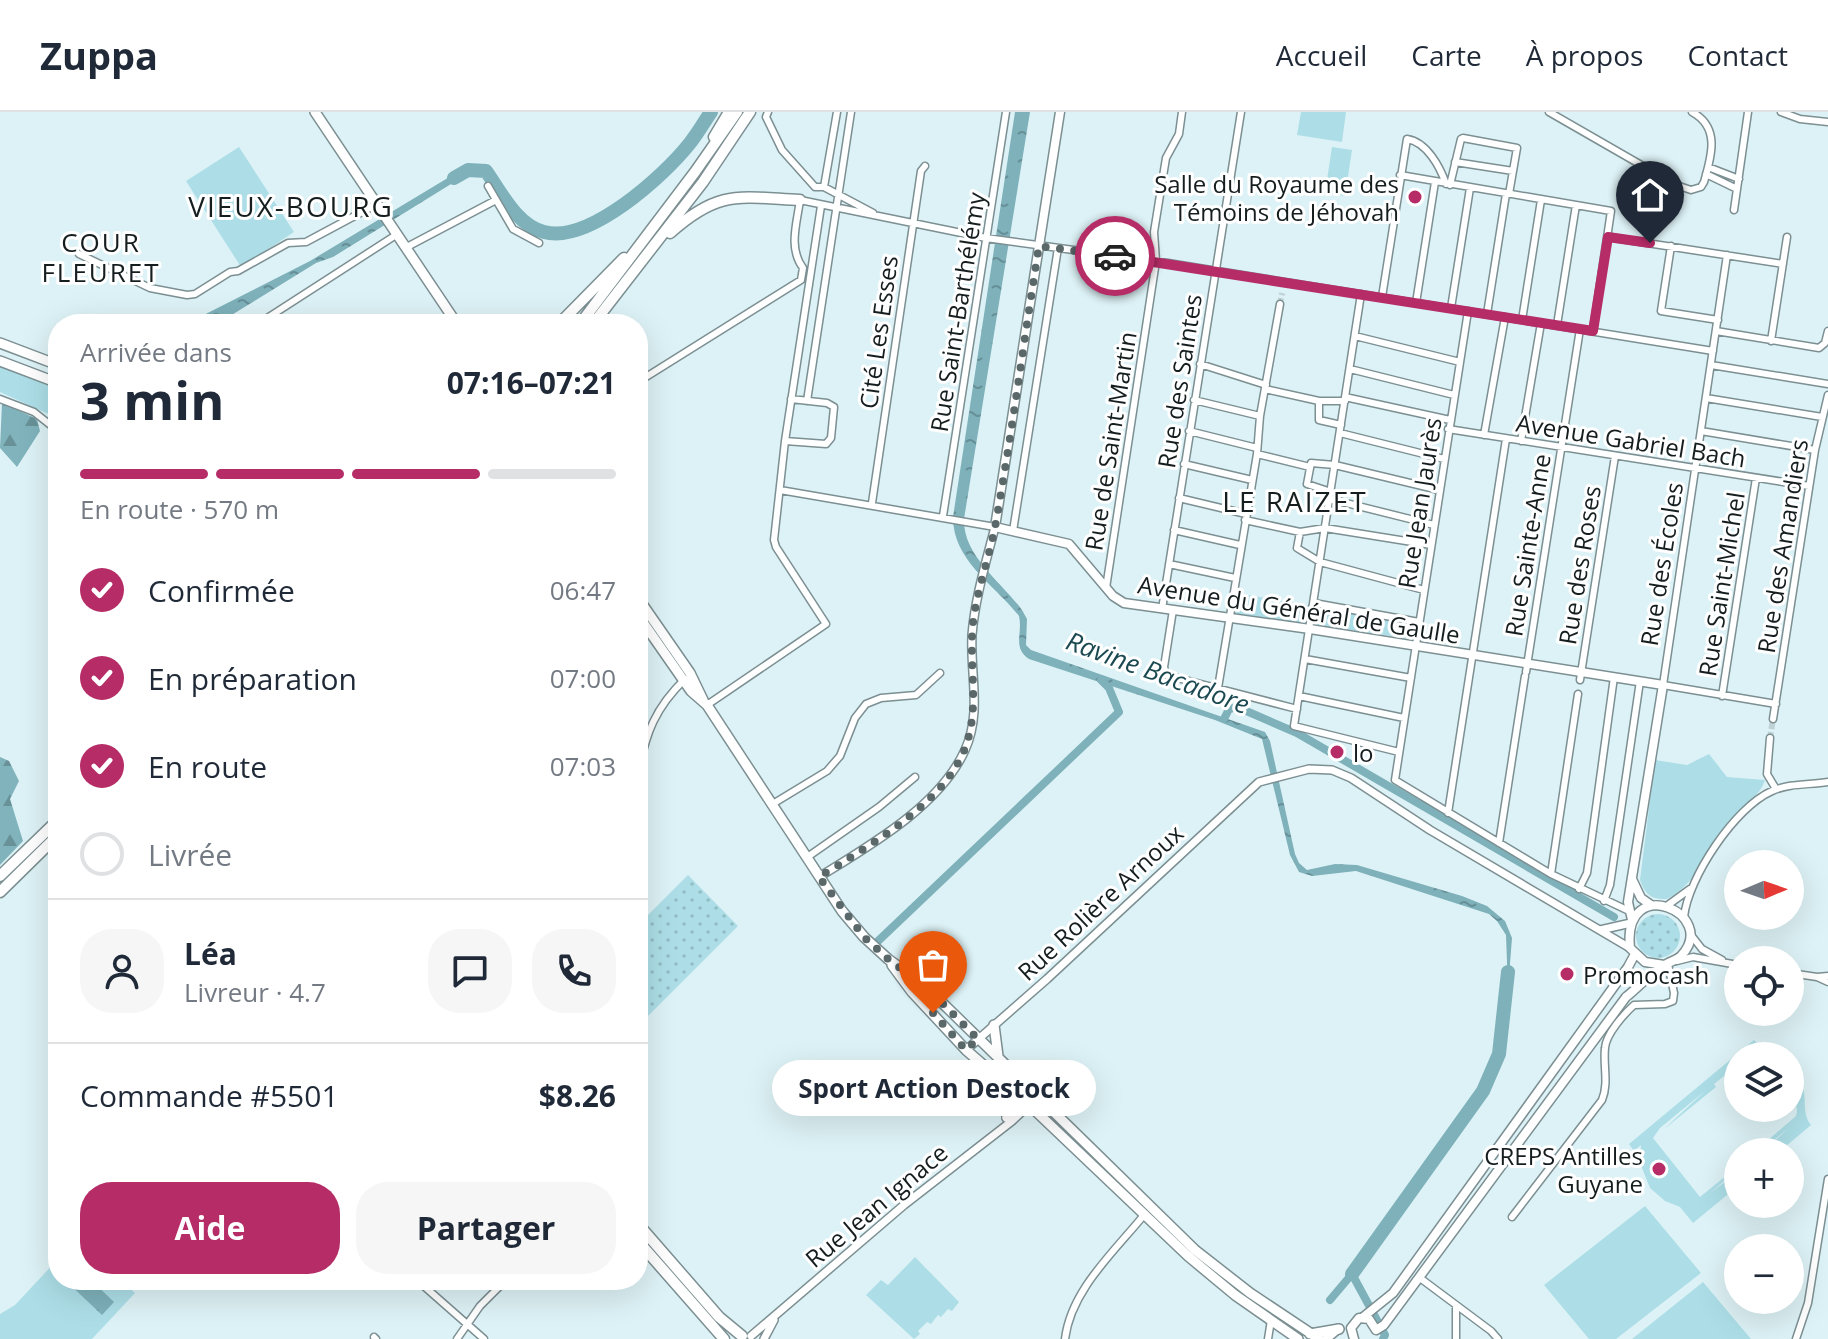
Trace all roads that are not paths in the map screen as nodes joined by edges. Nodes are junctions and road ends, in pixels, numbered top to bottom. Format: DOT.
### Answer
graph roads {
  1 [pos="315,112"];
  2 [pos="729,112"];
  3 [pos="737,112"];
  4 [pos="750,112"];
  5 [pos="768,112"];
  6 [pos="837,112"];
  7 [pos="851,112"];
  8 [pos="1006,112"];
  9 [pos="1060,112"];
  10 [pos="1182,112"];
  11 [pos="1241,112"];
  12 [pos="1549,112"];
  13 [pos="1692,112"];
  14 [pos="1748,112"];
  15 [pos="1781,112"];
  16 [pos="1828,122"];
  17 [pos="1455,162"];
  18 [pos="925,166"];
  19 [pos="1707,170"];
  20 [pos="1513,171"];
  21 [pos="1400,175"];
  22 [pos="1739,179"];
  23 [pos="689,180"];
  24 [pos="1435,182"];
  25 [pos="1448,185"];
  26 [pos="488,186"];
  27 [pos="815,187"];
  28 [pos="824,187"];
  29 [pos="1470,188"];
  30 [pos="1737,189"];
  31 [pos="837,193"];
  32 [pos="1507,194"];
  33 [pos="496,200"];
  34 [pos="800,200"];
  35 [pos="1541,200"];
  36 [pos="1576,205"];
  37 [pos="821,206"];
  38 [pos="380,208"];
  39 [pos="835,208"];
  40 [pos="1734,210"];
  41 [pos="880,217"];
  42 [pos="911,224"];
  43 [pos="677,226"];
  44 [pos="394,231"];
  45 [pos="646,237"];
  46 [pos="1608,237"];
  47 [pos="1787,237"];
  48 [pos="989,239"];
  49 [pos="539,243"];
  50 [pos="1039,246"];
  51 [pos="1671,246"];
  52 [pos="405,248"];
  53 [pos="1058,248"];
  54 [pos="79,254"];
  55 [pos="1727,255"];
  56 [pos="645,256"];
  57 [pos="1156,261"];
  58 [pos="1783,264"];
  59 [pos="638,266"];
  60 [pos="1215,270"];
  61 [pos="1284,282"];
  62 [pos="1282,293"];
  63 [pos="1361,294"];
  64 [pos="1382,297"];
  65 [pos="1416,303"];
  66 [pos="1280,304"];
  67 [pos="1451,308"];
  68 [pos="609,309"];
  69 [pos="1468,311"];
  70 [pos="273,314"];
  71 [pos="450,314"];
  72 [pos="569,314"];
  73 [pos="588,314"];
  74 [pos="601,314"];
  75 [pos="606,314"];
  76 [pos="1487,314"];
  77 [pos="1505,317"];
  78 [pos="1522,320"];
  79 [pos="1718,320"];
  80 [pos="1541,323"];
  81 [pos="1557,325"];
  82 [pos="1580,329"];
  83 [pos="1593,331"];
  84 [pos="1716,331"];
  85 [pos="1828,331"];
  86 [pos="1355,336"];
  87 [pos="1771,341"];
  88 [pos="0,343"];
  89 [pos="1713,351"];
  90 [pos="0,361"];
  91 [pos="48,361"];
  92 [pos="1460,362"];
  93 [pos="1200,364"];
  94 [pos="1711,365"];
  95 [pos="1350,369"];
  96 [pos="648,376"];
  97 [pos="48,379"];
  98 [pos="1828,384"];
  99 [pos="1266,387"];
  100 [pos="1454,395"];
  101 [pos="1828,395"];
  102 [pos="1706,398"];
  103 [pos="791,399"];
  104 [pos="1345,399"];
  105 [pos="1,400"];
  106 [pos="1194,400"];
  107 [pos="807,401"];
  108 [pos="1319,401"];
  109 [pos="1260,416"];
  110 [pos="1822,417"];
  111 [pos="1450,420"];
  112 [pos="48,423"];
  113 [pos="1340,429"];
  114 [pos="1448,429"];
  115 [pos="1189,431"];
  116 [pos="1701,431"];
  117 [pos="1484,435"];
  118 [pos="1506,439"];
  119 [pos="785,441"];
  120 [pos="1521,441"];
  121 [pos="1560,447"];
  122 [pos="1815,450"];
  123 [pos="1257,451"];
  124 [pos="1615,456"];
  125 [pos="1444,459"];
  126 [pos="1184,464"];
  127 [pos="1335,465"];
  128 [pos="1310,467"];
  129 [pos="1696,468"];
  130 [pos="1756,478"];
  131 [pos="1252,480"];
  132 [pos="1809,486"];
  133 [pos="780,490"];
  134 [pos="1439,490"];
  135 [pos="1330,495"];
  136 [pos="1179,498"];
  137 [pos="872,503"];
  138 [pos="945,517"];
  139 [pos="1245,517"];
  140 [pos="1434,525"];
  141 [pos="995,527"];
  142 [pos="1325,528"];
  143 [pos="1174,530"];
  144 [pos="1013,531"];
  145 [pos="1300,532"];
  146 [pos="1240,545"];
  147 [pos="1431,545"];
  148 [pos="1320,562"];
  149 [pos="1169,564"];
  150 [pos="1235,578"];
  151 [pos="1106,588"];
  152 [pos="1424,590"];
  153 [pos="1314,603"];
  154 [pos="1162,609"];
  155 [pos="1173,610"];
  156 [pos="648,614"];
  157 [pos="1229,618"];
  158 [pos="1419,622"];
  159 [pos="648,628"];
  160 [pos="1310,629"];
  161 [pos="1416,646"];
  162 [pos="1473,655"];
  163 [pos="1305,659"];
  164 [pos="1526,670"];
  165 [pos="940,673"];
  166 [pos="1580,676"];
  167 [pos="687,677"];
  168 [pos="1614,677"];
  169 [pos="1411,678"];
  170 [pos="1640,681"];
  171 [pos="1663,685"];
  172 [pos="1218,688"];
  173 [pos="1578,694"];
  174 [pos="1299,696"];
  175 [pos="1722,696"];
  176 [pos="705,703"];
  177 [pos="1776,704"];
  178 [pos="1297,709"];
  179 [pos="1404,718"];
  180 [pos="1773,719"];
  181 [pos="648,732"];
  182 [pos="1770,738"];
  183 [pos="1399,752"];
  184 [pos="915,777"];
  185 [pos="1825,784"];
  186 [pos="1776,789"];
  187 [pos="771,805"];
  188 [pos="1448,813"];
  189 [pos="48,830"];
  190 [pos="1499,843"];
  191 [pos="48,845"];
  192 [pos="806,858"];
  193 [pos="1551,874"];
  194 [pos="0,876"];
  195 [pos="819,877"];
  196 [pos="1632,879"];
  197 [pos="1579,889"];
  198 [pos="1690,889"];
  199 [pos="0,892"];
  200 [pos="1604,901"];
  201 [pos="1651,905"];
  202 [pos="1668,905"];
  203 [pos="1684,917"];
  204 [pos="1631,918"];
  205 [pos="1600,930"];
  206 [pos="1689,930"];
  207 [pos="1632,951"];
  208 [pos="888,959"];
  209 [pos="1724,960"];
  210 [pos="1724,962"];
  211 [pos="1669,963"];
  212 [pos="1804,975"];
  213 [pos="1828,979"];
  214 [pos="994,1025"];
  215 [pos="978,1039"];
  216 [pos="966,1050"];
  217 [pos="998,1056"];
  218 [pos="987,1066"];
  219 [pos="1036,1094"];
  220 [pos="1027,1102"];
  221 [pos="1004,1122"];
  222 [pos="1828,1179"];
  223 [pos="1144,1215"];
  224 [pos="1512,1217"];
  225 [pos="648,1235"];
  226 [pos="648,1252"];
  227 [pos="1420,1278"];
  228 [pos="428,1290"];
  229 [pos="497,1290"];
  230 [pos="1456,1305"];
  231 [pos="777,1315"];
  232 [pos="1364,1316"];
  233 [pos="466,1324"];
  234 [pos="1270,1324"];
  235 [pos="1339,1329"];
  236 [pos="1377,1331"];
  237 [pos="1314,1336"];
  238 [pos="747,1338"];
  239 [pos="457,1339"];
  240 [pos="484,1339"];
  241 [pos="724,1339"];
  242 [pos="764,1339"];
  243 [pos="1065,1339"];
  244 [pos="1268,1339"];
  245 [pos="1298,1339"];
  246 [pos="1326,1339"];
  247 [pos="1354,1339"];
  248 [pos="1456,1339"];
  249 [pos="1498,1339"];
  250 [pos="1796,1339"];
  1 -- 38 [label="main road"];
  2 -- 23 [label="highway"];
  3 -- 23 [label="highway"];
  4 -- 56 [label="highway"];
  5 -- 27 [label="street"];
  6 -- 28 [label="street"];
  7 -- 31 [label="street"];
  8 -- 48 [label="street, Rue Saint-Barthélémy"];
  9 -- 50 [label="main road"];
  10 -- 57 [label="street, Rue de Saint-Martin"];
  11 -- 60 [label="street, Rue des Saintes"];
  12 -- 19 [label="street"];
  13 -- 19 [label="street"];
  14 -- 22 [label="street"];
  15 -- 16 [label="street"];
  17 -- 20 [label="street"];
  17 -- 20 [label="street"];
  17 -- 25 [label="street"];
  18 -- 42 [label="street, Cité Les Esses"];
  19 -- 22 [label="street"];
  19 -- 30 [label="street"];
  20 -- 32 [label="street"];
  21 -- 24 [label="street"];
  21 -- 25 [label="street"];
  21 -- 64 [label="street"];
  22 -- 30 [label="street"];
  23 -- 45 [label="highway"];
  24 -- 25 [label="street"];
  24 -- 65 [label="street"];
  25 -- 29 [label="street"];
  26 -- 33 [label="street"];
  27 -- 28 [label="street"];
  27 -- 34 [label="street"];
  28 -- 31 [label="street"];
  29 -- 32 [label="street"];
  29 -- 67 [label="street"];
  30 -- 40 [label="street"];
  31 -- 39 [label="street"];
  31 -- 41 [label="street"];
  32 -- 35 [label="street"];
  32 -- 76 [label="street"];
  33 -- 49 [label="street"];
  33 -- 52 [label="street"];
  34 -- 37 [label="street"];
  34 -- 43 [label="highway"];
  34 -- 96 [label="street"];
  35 -- 36 [label="street"];
  35 -- 78 [label="street"];
  36 -- 46 [label="street"];
  36 -- 81 [label="street"];
  37 -- 39 [label="street"];
  37 -- 103 [label="street"];
  38 -- 44 [label="main road"];
  38 -- 54 [label="street"];
  39 -- 41 [label="street"];
  39 -- 107 [label="street"];
  41 -- 42 [label="street"];
  42 -- 48 [label="street"];
  42 -- 137 [label="street, Cité Les Esses"];
  43 -- 56 [label="highway"];
  43 -- 68 [label="highway"];
  44 -- 52 [label="main road"];
  44 -- 70 [label="street"];
  45 -- 72 [label="highway"];
  45 -- 73 [label="highway"];
  46 -- 51 [label="street"];
  46 -- 83 [label="street"];
  47 -- 58 [label="street"];
  48 -- 50 [label="street"];
  48 -- 138 [label="street, Rue Saint-Barthélémy"];
  50 -- 53 [label="street"];
  50 -- 141 [label="main road"];
  51 -- 55 [label="street"];
  51 -- 79 [label="street"];
  52 -- 71 [label="main road"];
  53 -- 57 [label="street"];
  53 -- 144 [label="street"];
  55 -- 58 [label="street"];
  55 -- 79 [label="street, Rue des Écoles"];
  56 -- 59 [label="highway"];
  57 -- 60 [label="street"];
  57 -- 151 [label="street, Rue de Saint-Martin"];
  58 -- 87 [label="street"];
  59 -- 68 [label="highway"];
  59 -- 74 [label="highway"];
  60 -- 61 [label="street"];
  60 -- 93 [label="street, Rue des Saintes"];
  61 -- 62 [label="street"];
  61 -- 63 [label="street"];
  63 -- 64 [label="street"];
  63 -- 86 [label="street"];
  64 -- 65 [label="street"];
  65 -- 67 [label="street"];
  66 -- 99 [label="street"];
  67 -- 69 [label="street"];
  68 -- 75 [label="highway"];
  69 -- 76 [label="street"];
  69 -- 92 [label="street, Rue Jean Jaurès"];
  76 -- 77 [label="street"];
  77 -- 78 [label="street"];
  77 -- 117 [label="street"];
  78 -- 80 [label="street"];
  79 -- 84 [label="street, Rue des Écoles"];
  80 -- 81 [label="street"];
  80 -- 120 [label="street"];
  81 -- 82 [label="street"];
  82 -- 83 [label="street"];
  82 -- 121 [label="street, Rue Sainte-Anne"];
  83 -- 89 [label="street"];
  84 -- 87 [label="street"];
  84 -- 89 [label="street, Rue des Écoles"];
  85 -- 87 [label="street"];
  86 -- 92 [label="street"];
  86 -- 95 [label="street"];
  88 -- 91 [label="main road"];
  89 -- 94 [label="street, Rue des Écoles"];
  90 -- 97 [label="main road"];
  92 -- 100 [label="street, Rue Jean Jaurès"];
  93 -- 99 [label="street"];
  93 -- 106 [label="street, Rue des Saintes"];
  94 -- 98 [label="street"];
  94 -- 102 [label="street, Rue des Écoles"];
  95 -- 100 [label="street"];
  95 -- 104 [label="street"];
  99 -- 108 [label="street"];
  99 -- 109 [label="street"];
  100 -- 111 [label="street, Rue Jean Jaurès"];
  101 -- 110 [label="street, Rue des Amandiers"];
  102 -- 110 [label="street"];
  102 -- 116 [label="street, Rue des Écoles"];
  103 -- 107 [label="street, Cité Les Esses"];
  103 -- 119 [label="street"];
  104 -- 108 [label="street"];
  104 -- 111 [label="street"];
  104 -- 113 [label="street"];
  105 -- 112 [label="street"];
  106 -- 109 [label="street"];
  106 -- 115 [label="street, Rue des Saintes"];
  107 -- 119 [label="street, Cité Les Esses"];
  108 -- 113 [label="street"];
  109 -- 123 [label="street"];
  110 -- 122 [label="street, Rue des Amandiers"];
  111 -- 114 [label="street, Rue Jean Jaurès"];
  113 -- 125 [label="street"];
  113 -- 127 [label="street"];
  114 -- 117 [label="street, Avenue Gabriel Bach"];
  114 -- 125 [label="street, Rue Jean Jaurès"];
  115 -- 123 [label="street"];
  115 -- 126 [label="street, Rue des Saintes"];
  116 -- 122 [label="street"];
  116 -- 129 [label="street, Rue des Écoles"];
  117 -- 118 [label="street, Avenue Gabriel Bach"];
  118 -- 120 [label="street, Avenue Gabriel Bach"];
  118 -- 162 [label="street"];
  119 -- 133 [label="street"];
  120 -- 121 [label="street, Avenue Gabriel Bach"];
  121 -- 124 [label="street, Avenue Gabriel Bach"];
  121 -- 164 [label="street, Rue Sainte-Anne"];
  122 -- 132 [label="street, Rue des Amandiers"];
  123 -- 128 [label="street"];
  123 -- 131 [label="street"];
  124 -- 129 [label="street, Avenue Gabriel Bach"];
  124 -- 166 [label="street, Rue des Roses"];
  125 -- 134 [label="street, Rue Jean Jaurès"];
  126 -- 131 [label="street"];
  126 -- 136 [label="street, Rue des Saintes"];
  127 -- 128 [label="street"];
  127 -- 134 [label="street"];
  127 -- 135 [label="street"];
  128 -- 135 [label="street"];
  129 -- 130 [label="street, Avenue Gabriel Bach"];
  129 -- 171 [label="street, Rue des Écoles"];
  130 -- 132 [label="street, Avenue Gabriel Bach"];
  130 -- 175 [label="street, Rue Saint-Michel"];
  131 -- 139 [label="street"];
  132 -- 177 [label="street, Rue des Amandiers"];
  133 -- 137 [label="street, Avenue du Général de Gaulle"];
  133 -- 176 [label="street"];
  134 -- 140 [label="street, Rue Jean Jaurès"];
  135 -- 140 [label="street"];
  135 -- 142 [label="street"];
  136 -- 139 [label="street"];
  136 -- 143 [label="street, Rue des Saintes"];
  137 -- 138 [label="street, Avenue du Général de Gaulle"];
  138 -- 141 [label="street, Avenue du Général de Gaulle"];
  139 -- 145 [label="street"];
  139 -- 146 [label="street"];
  140 -- 147 [label="street, Rue Jean Jaurès"];
  141 -- 144 [label="main road, Avenue du Général de Gaulle"];
  141 -- 195 [label="street"];
  142 -- 145 [label="street"];
  142 -- 147 [label="street"];
  142 -- 148 [label="street"];
  143 -- 146 [label="street"];
  143 -- 149 [label="street, Rue des Saintes"];
  144 -- 151 [label="main road, Avenue du Général de Gaulle"];
  145 -- 148 [label="street"];
  146 -- 150 [label="street"];
  147 -- 152 [label="street, Rue Jean Jaurès"];
  148 -- 152 [label="street"];
  148 -- 153 [label="street"];
  149 -- 150 [label="street"];
  149 -- 154 [label="street, Rue des Saintes"];
  150 -- 157 [label="street"];
  151 -- 154 [label="main road, Avenue du Général de Gaulle"];
  152 -- 158 [label="street, Rue Jean Jaurès"];
  153 -- 158 [label="street"];
  153 -- 160 [label="street"];
  154 -- 155 [label="main road, Avenue du Général de Gaulle"];
  155 -- 157 [label="main road, Avenue du Général de Gaulle"];
  155 -- 172 [label="street"];
  156 -- 167 [label="main road"];
  157 -- 160 [label="main road, Avenue du Général de Gaulle"];
  157 -- 172 [label="street"];
  158 -- 161 [label="street, Rue Jean Jaurès"];
  159 -- 167 [label="main road"];
  160 -- 161 [label="main road, Avenue du Général de Gaulle"];
  160 -- 163 [label="street"];
  161 -- 162 [label="main road, Avenue du Général de Gaulle"];
  161 -- 169 [label="street, Rue Jean Jaurès"];
  162 -- 164 [label="main road, Avenue du Général de Gaulle"];
  162 -- 188 [label="street"];
  163 -- 169 [label="street"];
  163 -- 174 [label="street"];
  164 -- 166 [label="main road, Avenue du Général de Gaulle"];
  164 -- 190 [label="street, Rue Sainte-Anne"];
  165 -- 187 [label="street"];
  166 -- 168 [label="main road, Avenue du Général de Gaulle"];
  167 -- 176 [label="main road"];
  167 -- 181 [label="street"];
  168 -- 170 [label="main road, Avenue du Général de Gaulle"];
  168 -- 197 [label="street"];
  169 -- 179 [label="street, Rue Jean Jaurès"];
  170 -- 171 [label="main road, Avenue du Général de Gaulle"];
  170 -- 200 [label="street"];
  171 -- 175 [label="street, Avenue du Général de Gaulle"];
  171 -- 196 [label="main road, Rue des Écoles"];
  172 -- 178 [label="street"];
  173 -- 193 [label="street"];
  174 -- 178 [label="street"];
  174 -- 179 [label="street"];
  175 -- 177 [label="street, Avenue du Général de Gaulle"];
  176 -- 187 [label="main road"];
  177 -- 180 [label="street"];
  178 -- 183 [label="street"];
  179 -- 183 [label="street, Rue Jean Jaurès"];
  182 -- 186 [label="street"];
  183 -- 188 [label="street, Rue Jean Jaurès"];
  184 -- 192 [label="street"];
  185 -- 186 [label="street"];
  186 -- 198 [label="street"];
  187 -- 192 [label="main road"];
  188 -- 190 [label="street"];
  189 -- 194 [label="highway"];
  190 -- 193 [label="street"];
  191 -- 199 [label="highway"];
  192 -- 195 [label="main road"];
  193 -- 197 [label="street"];
  195 -- 208 [label="main road"];
  196 -- 201 [label="main road"];
  196 -- 204 [label="main road, Rue des Écoles"];
  197 -- 200 [label="street"];
  198 -- 202 [label="street"];
  198 -- 203 [label="street"];
  200 -- 204 [label="street"];
  201 -- 202 [label="main road"];
  201 -- 204 [label="main road"];
  202 -- 203 [label="main road"];
  203 -- 206 [label="main road"];
  204 -- 205 [label="street"];
  204 -- 207 [label="main road"];
  205 -- 207 [label="street"];
  205 -- 214 [label="street, Rue Rolière Arnoux"];
  206 -- 209 [label="street"];
  206 -- 211 [label="main road"];
  207 -- 211 [label="main road"];
  207 -- 232 [label="main road"];
  208 -- 215 [label="main road"];
  208 -- 216 [label="main road"];
  210 -- 211 [label="street"];
  211 -- 224 [label="street"];
  211 -- 227 [label="main road"];
  212 -- 213 [label="street"];
  214 -- 215 [label="street, Rue Rolière Arnoux"];
  214 -- 217 [label="main road"];
  215 -- 216 [label="street, Rue Rolière Arnoux"];
  215 -- 217 [label="main road"];
  216 -- 218 [label="main road"];
  217 -- 219 [label="main road"];
  218 -- 220 [label="main road"];
  218 -- 221 [label="main road"];
  219 -- 220 [label="street, Rue Jean Ignace"];
  219 -- 237 [label="main road"];
  220 -- 221 [label="street, Rue Jean Ignace"];
  220 -- 223 [label="main road"];
  221 -- 231 [label="street, Rue Jean Ignace"];
  222 -- 250 [label="street"];
  223 -- 234 [label="main road"];
  223 -- 243 [label="street"];
  225 -- 238 [label="highway"];
  226 -- 241 [label="highway"];
  227 -- 230 [label="street"];
  227 -- 236 [label="main road"];
  228 -- 233 [label="street"];
  229 -- 233 [label="street"];
  230 -- 248 [label="street"];
  230 -- 249 [label="street"];
  231 -- 238 [label="street, Rue Jean Ignace"];
  231 -- 242 [label="street, Rue Jean Ignace"];
  232 -- 235 [label="main road"];
  232 -- 236 [label="main road"];
  232 -- 247 [label="main road"];
  233 -- 239 [label="street"];
  233 -- 240 [label="street"];
  234 -- 244 [label="street"];
  234 -- 245 [label="main road"];
  235 -- 237 [label="main road"];
  235 -- 246 [label="main road"];
}
